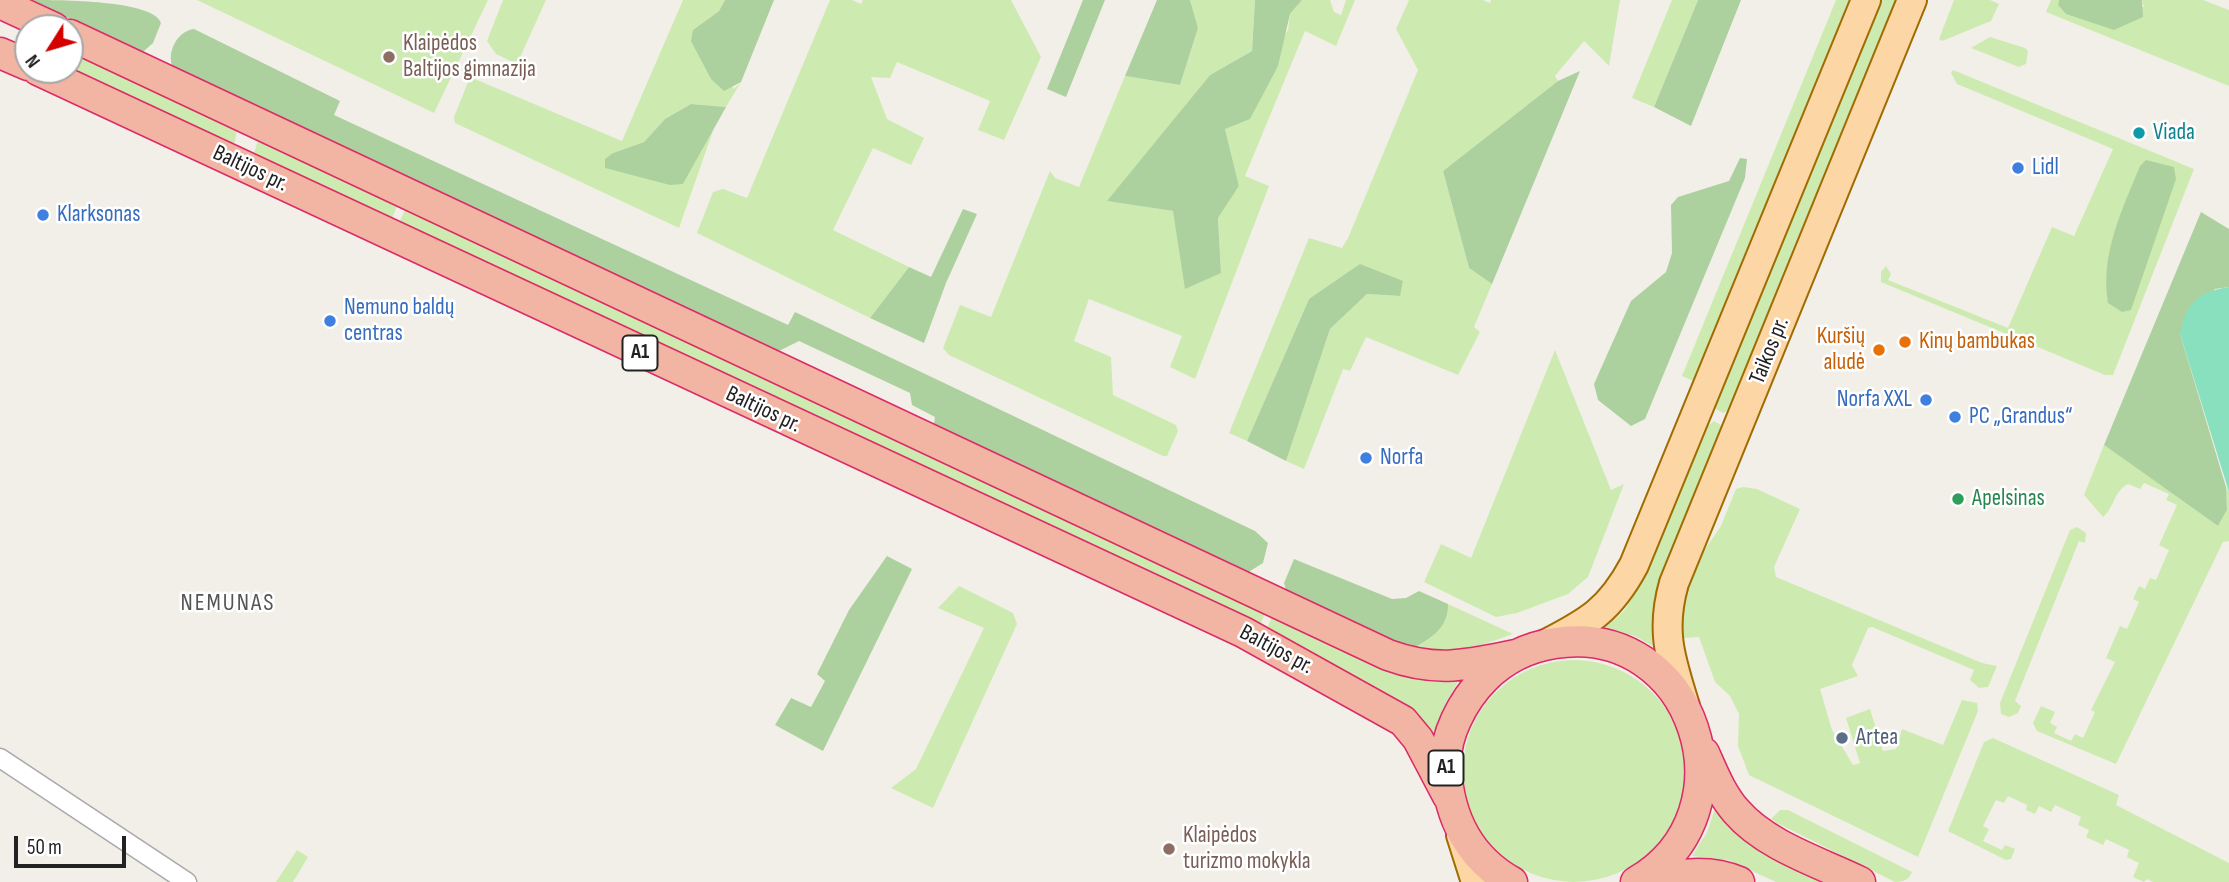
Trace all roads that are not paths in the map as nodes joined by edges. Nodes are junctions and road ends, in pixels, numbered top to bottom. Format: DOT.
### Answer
graph roads {
  1 [pos="1866,0"];
  2 [pos="1912,0"];
  3 [pos="0,3"];
  4 [pos="23,14"];
  5 [pos="14,19"];
  6 [pos="0,29"];
  7 [pos="84,42"];
  8 [pos="68,84"];
  9 [pos="239,115"];
  10 [pos="223,156"];
  11 [pos="1530,650"];
  12 [pos="1685,706"];
  13 [pos="1699,743"];
  14 [pos="0,758"];
  15 [pos="1448,796"];
  16 [pos="1458,826"];
  17 [pos="187,882"];
  18 [pos="1476,882"];
  19 [pos="1513,882"];
  20 [pos="1636,882"];
  21 [pos="1647,882"];
  22 [pos="1739,882"];
  23 [pos="1860,882"];
  1 -- 11 [label="main road, Taikos pr."];
  2 -- 12 [label="main road, Taikos pr."];
  3 -- 4 [label="highway"];
  5 -- 6 [label="highway"];
  7 -- 9 [label="highway, Baltijos pr. / A1"];
  8 -- 10 [label="highway, Baltijos pr. / A1"];
  9 -- 10 [label="highway"];
  9 -- 11 [label="highway, Baltijos pr. / A1"];
  10 -- 15 [label="highway, Baltijos pr. / A1"];
  11 -- 12 [label="highway, A1"];
  11 -- 15 [label="highway, A1"];
  12 -- 13 [label="highway, A1"];
  13 -- 20 [label="highway, A1"];
  13 -- 23 [label="highway"];
  14 -- 17 [label="street"];
  15 -- 16 [label="highway, A1"];
  16 -- 18 [label="main road, A1"];
  16 -- 19 [label="highway, A1"];
  21 -- 22 [label="highway"];
}
